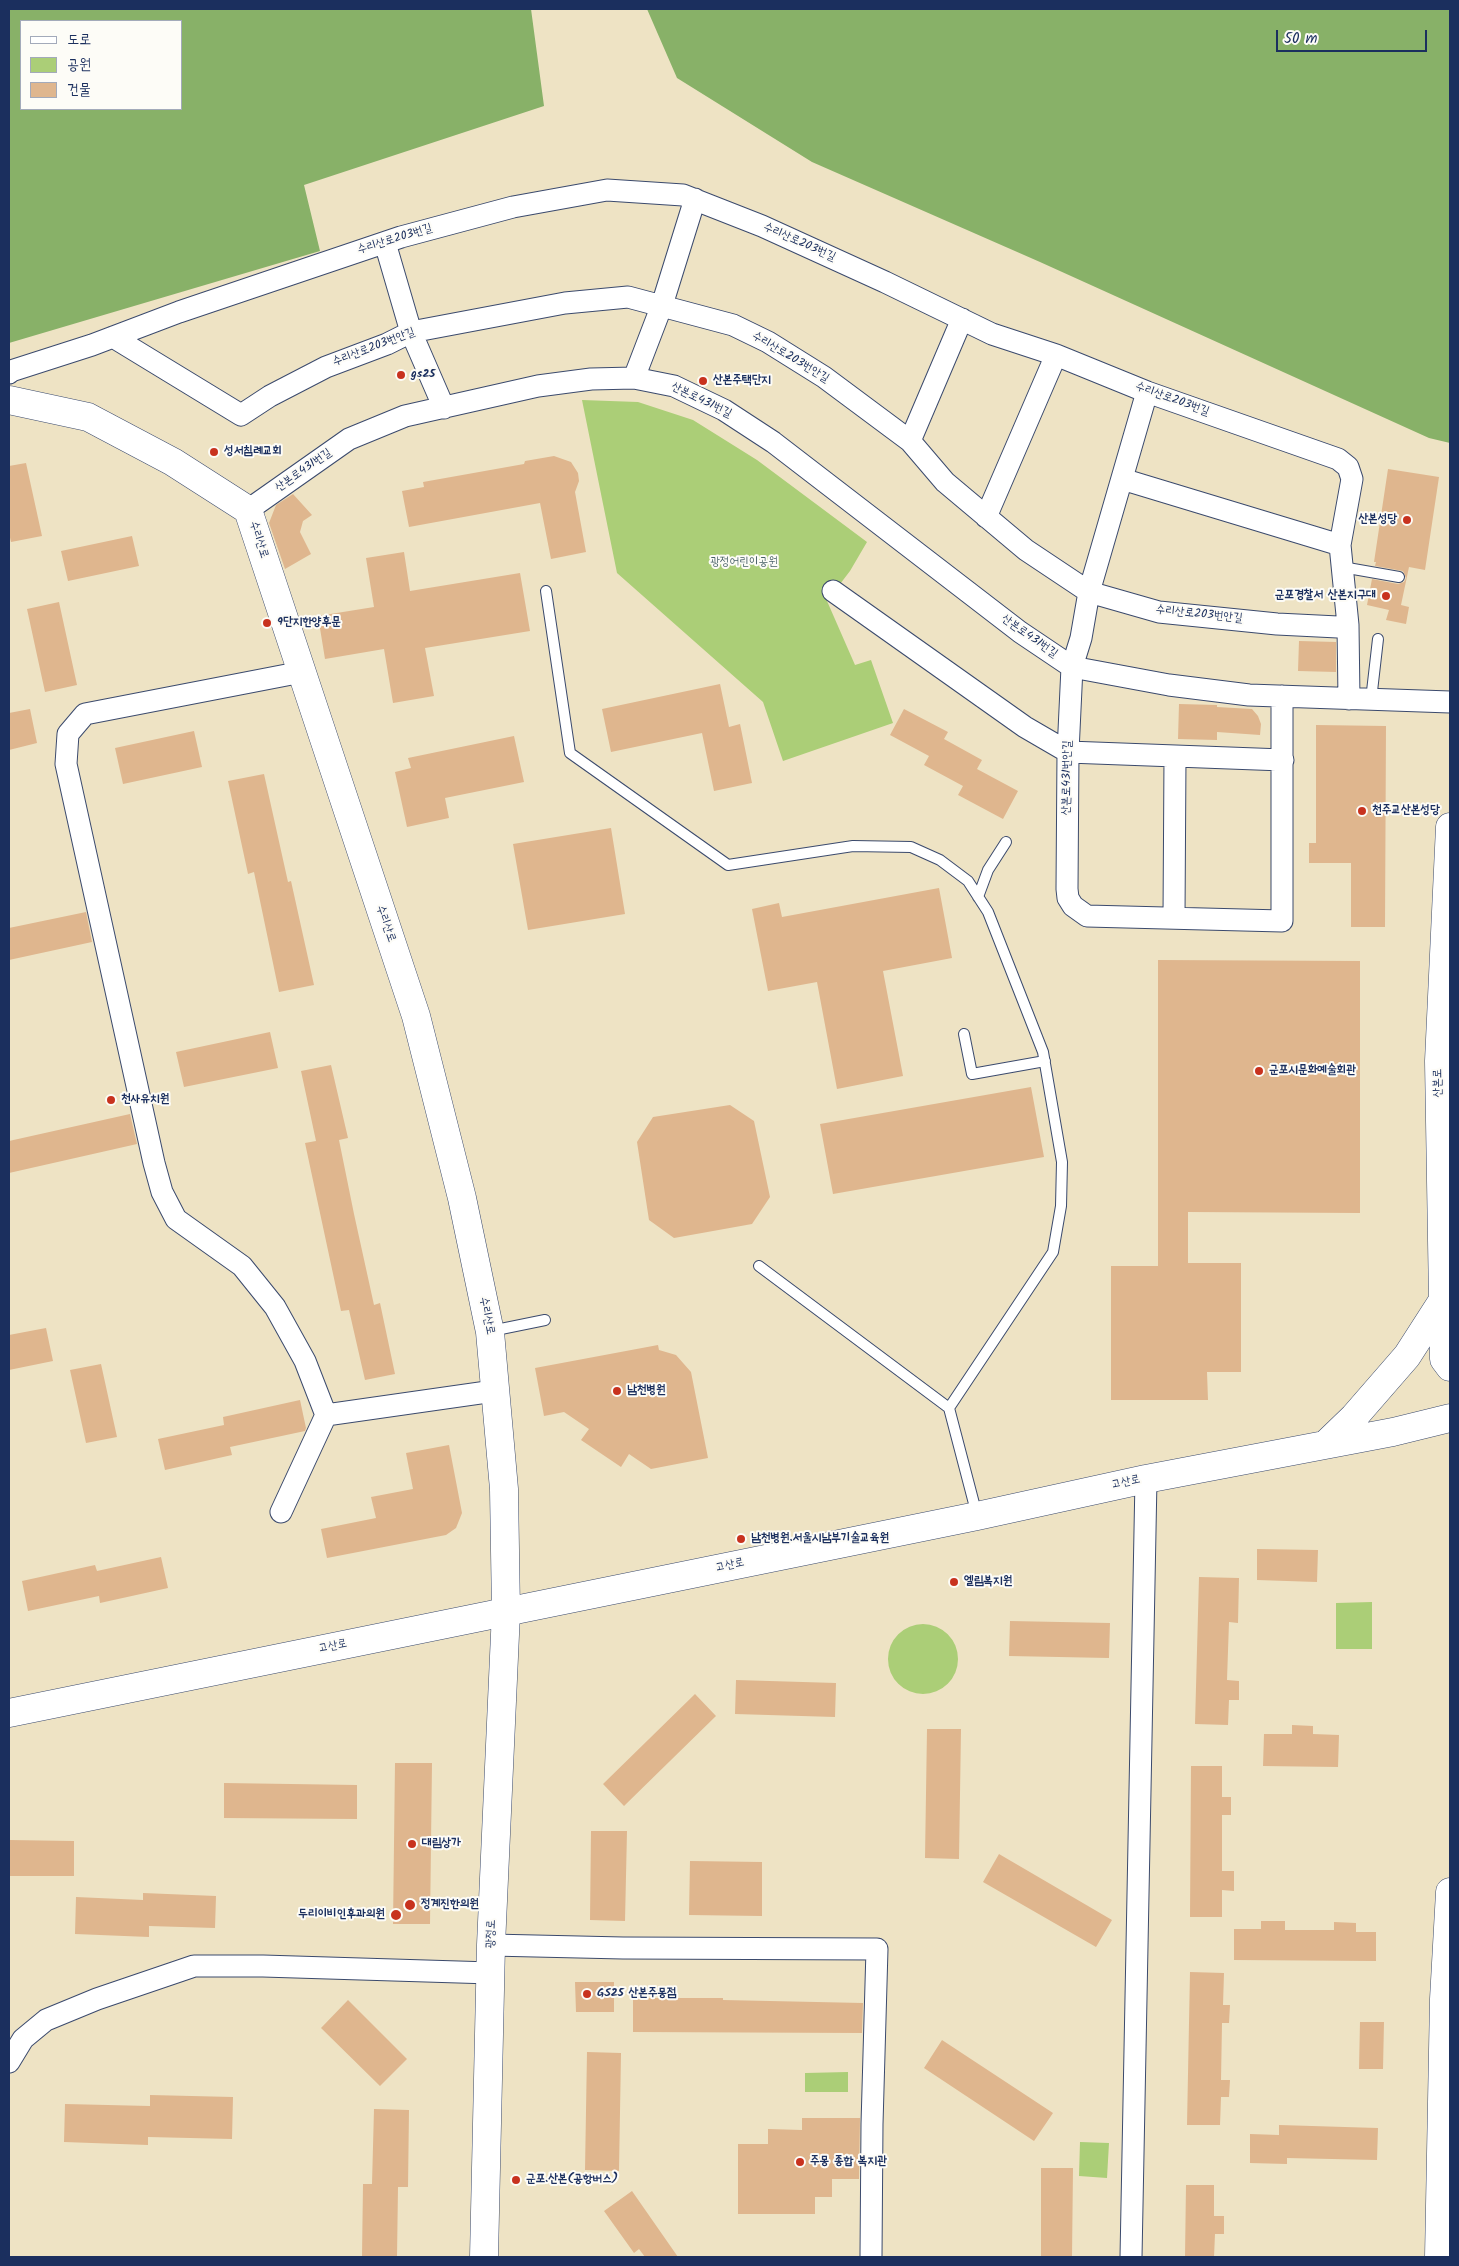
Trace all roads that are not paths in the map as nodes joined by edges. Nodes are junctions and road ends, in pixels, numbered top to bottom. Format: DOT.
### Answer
graph roads {
  1 [pos="695,200"];
  2 [pos="385,242"];
  3 [pos="662,305"];
  4 [pos="962,319"];
  5 [pos="410,332"];
  6 [pos="113,338"];
  7 [pos="1056,354"];
  8 [pos="9,373"];
  9 [pos="634,378"];
  10 [pos="1147,392"];
  11 [pos="9,400"];
  12 [pos="444,408"];
  13 [pos="910,441"];
  14 [pos="1122,479"];
  15 [pos="248,510"];
  16 [pos="986,517"];
  17 [pos="1340,545"];
  18 [pos="1342,567"];
  19 [pos="1399,576"];
  20 [pos="546,591"];
  21 [pos="833,591"];
  22 [pos="1089,592"];
  23 [pos="1348,625"];
  24 [pos="1378,639"];
  25 [pos="1072,667"];
  26 [pos="302,672"];
  27 [pos="1282,696"];
  28 [pos="1348,699"];
  29 [pos="1371,700"];
  30 [pos="1450,702"];
  31 [pos="1068,752"];
  32 [pos="1175,757"];
  33 [pos="1283,760"];
  34 [pos="1450,827"];
  35 [pos="1006,842"];
  36 [pos="978,897"];
  37 [pos="1174,917"];
  38 [pos="964,1034"];
  39 [pos="1045,1061"];
  40 [pos="759,1266"];
  41 [pos="1443,1300"];
  42 [pos="545,1320"];
  43 [pos="490,1332"];
  44 [pos="1450,1366"];
  45 [pos="494,1391"];
  46 [pos="949,1408"];
  47 [pos="326,1415"];
  48 [pos="1450,1418"];
  49 [pos="1326,1444"];
  50 [pos="1146,1479"];
  51 [pos="281,1512"];
  52 [pos="977,1516"];
  53 [pos="506,1612"];
  54 [pos="9,1713"];
  55 [pos="1450,1892"];
  56 [pos="491,1945"];
  57 [pos="491,1973"];
  58 [pos="9,2062"];
  59 [pos="1446,2078"];
  60 [pos="484,2257"];
  61 [pos="871,2257"];
  62 [pos="1131,2257"];
  63 [pos="1439,2257"];
  1 -- 2 [label="street, 수리산로203번길"];
  1 -- 3 [label="street"];
  1 -- 4 [label="street, 수리산로203번길"];
  2 -- 5 [label="street"];
  2 -- 6 [label="street, 수리산로203번길"];
  3 -- 5 [label="street, 수리산로203번안길"];
  3 -- 9 [label="street"];
  3 -- 13 [label="street, 수리산로203번안길"];
  4 -- 7 [label="street, 수리산로203번길"];
  4 -- 13 [label="street"];
  5 -- 6 [label="street, 수리산로203번안길"];
  5 -- 12 [label="street"];
  6 -- 8 [label="street, 수리산로203번길"];
  7 -- 10 [label="street, 수리산로203번길"];
  7 -- 16 [label="street"];
  9 -- 12 [label="street, 산본로431번길"];
  9 -- 25 [label="street, 산본로431번길"];
  10 -- 14 [label="street, 산본로431번길"];
  10 -- 17 [label="street, 수리산로203번길"];
  11 -- 15 [label="street, 수리산로"];
  12 -- 15 [label="street, 산본로431번길"];
  13 -- 16 [label="street, 수리산로203번안길"];
  14 -- 17 [label="street"];
  14 -- 22 [label="street, 산본로431번길"];
  15 -- 26 [label="street, 수리산로"];
  16 -- 22 [label="street, 수리산로203번안길"];
  17 -- 18 [label="street, 수리산로203번길"];
  18 -- 19 [label="lane"];
  18 -- 23 [label="street, 수리산로203번길"];
  20 -- 36 [label="lane"];
  21 -- 31 [label="street"];
  22 -- 23 [label="street, 수리산로203번안길"];
  22 -- 25 [label="street, 산본로431번길"];
  23 -- 28 [label="street, 수리산로203번길"];
  24 -- 29 [label="lane"];
  25 -- 27 [label="street, 산본로431번길"];
  25 -- 31 [label="street, 산본로431번안길"];
  26 -- 43 [label="street, 수리산로"];
  26 -- 47 [label="street"];
  27 -- 28 [label="street, 산본로431번길"];
  27 -- 33 [label="street"];
  28 -- 29 [label="street, 산본로431번길"];
  29 -- 30 [label="street, 산본로431번길"];
  31 -- 32 [label="street"];
  31 -- 37 [label="street, 산본로431번안길"];
  32 -- 33 [label="street"];
  32 -- 37 [label="street"];
  33 -- 37 [label="street"];
  34 -- 41 [label="street, 산본로"];
  35 -- 36 [label="lane"];
  36 -- 39 [label="lane"];
  38 -- 39 [label="lane"];
  39 -- 46 [label="lane"];
  40 -- 46 [label="lane"];
  41 -- 44 [label="street, 산본로"];
  41 -- 49 [label="street"];
  42 -- 43 [label="lane"];
  43 -- 45 [label="street, 수리산로"];
  45 -- 47 [label="street"];
  45 -- 53 [label="street, 수리산로"];
  46 -- 52 [label="lane"];
  47 -- 51 [label="street"];
  48 -- 49 [label="street, 고산로"];
  49 -- 50 [label="street, 고산로"];
  50 -- 52 [label="street, 고산로"];
  50 -- 62 [label="street"];
  52 -- 53 [label="street, 고산로"];
  53 -- 54 [label="street, 고산로"];
  53 -- 56 [label="street, 광정로"];
  55 -- 59 [label="street"];
  56 -- 57 [label="street, 광정로"];
  56 -- 61 [label="street"];
  57 -- 58 [label="street"];
  57 -- 60 [label="street, 광정로"];
  59 -- 63 [label="street"];
}
